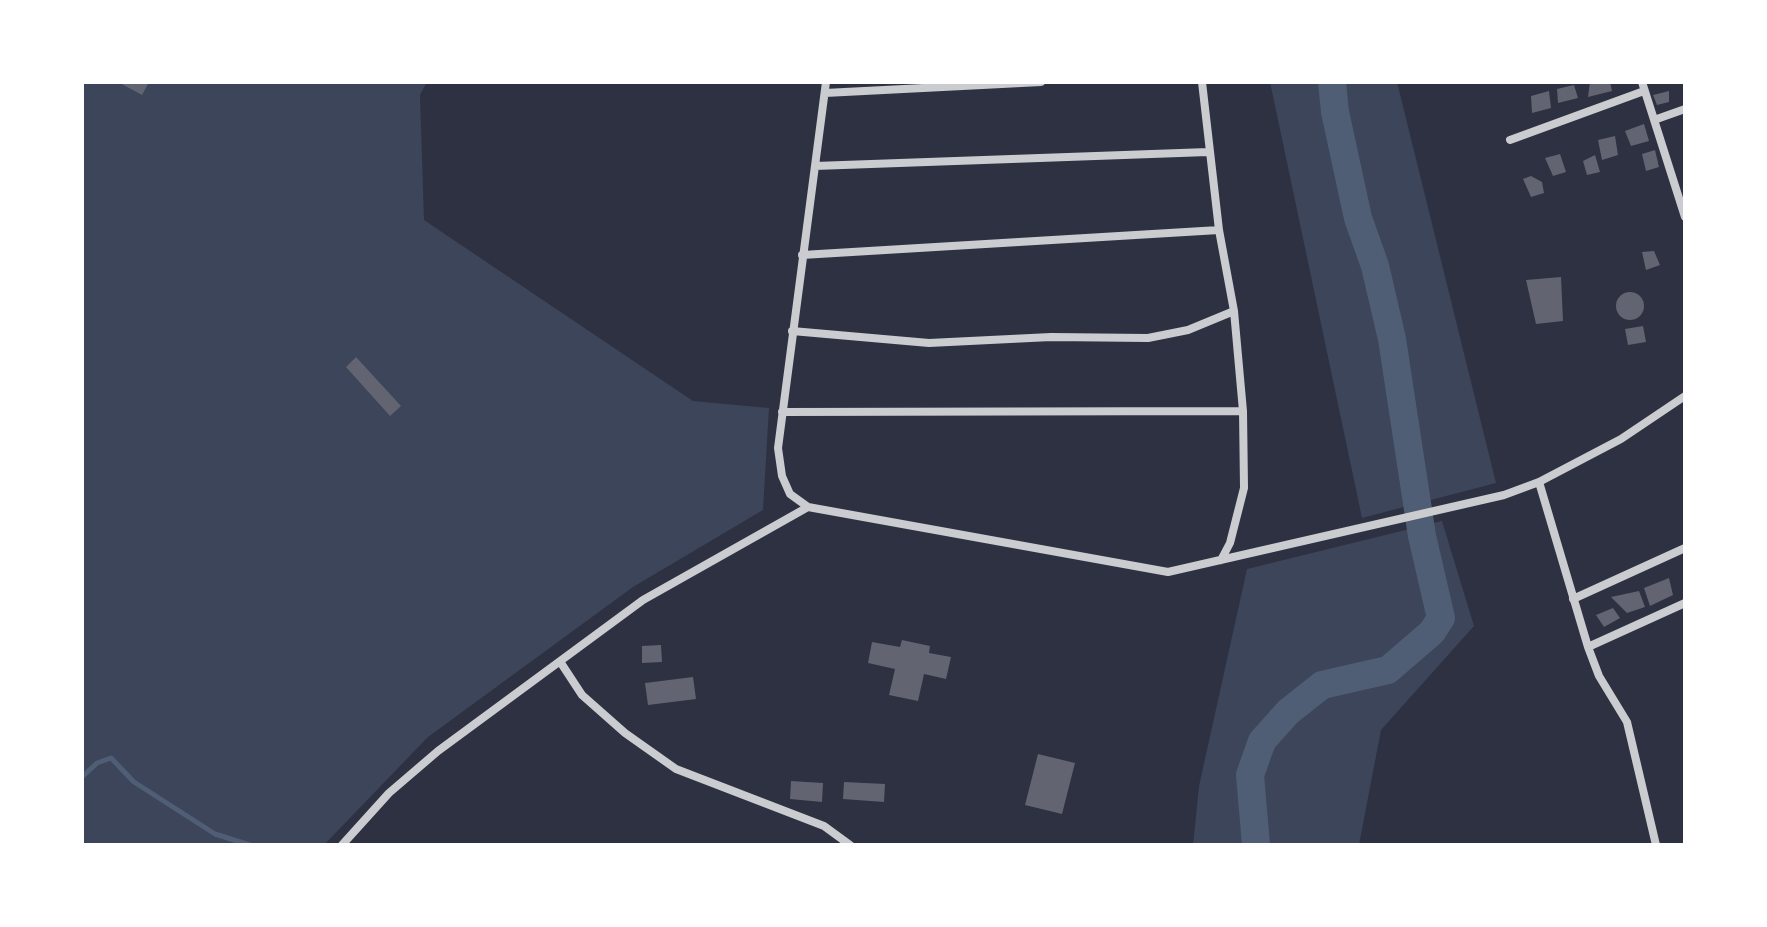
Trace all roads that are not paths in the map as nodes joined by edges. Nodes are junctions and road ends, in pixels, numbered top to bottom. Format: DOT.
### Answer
graph roads {
  1 [pos="826,82"];
  2 [pos="1041,82"];
  3 [pos="1202,82"];
  4 [pos="1643,86"];
  5 [pos="825,93"];
  6 [pos="1685,109"];
  7 [pos="1654,120"];
  8 [pos="1510,140"];
  9 [pos="1208,152"];
  10 [pos="815,166"];
  11 [pos="1685,217"];
  12 [pos="1219,230"];
  13 [pos="802,255"];
  14 [pos="1234,311"];
  15 [pos="792,331"];
  16 [pos="1685,396"];
  17 [pos="1243,411"];
  18 [pos="782,412"];
  19 [pos="1539,482"];
  20 [pos="808,507"];
  21 [pos="1685,548"];
  22 [pos="1221,560"];
  23 [pos="1573,599"];
  24 [pos="1685,603"];
  25 [pos="1588,647"];
  26 [pos="561,663"];
  27 [pos="343,844"];
  28 [pos="850,845"];
  29 [pos="1656,845"];
  1 -- 5 [label="street"];
  2 -- 5 [label="street"];
  3 -- 9 [label="street"];
  4 -- 7 [label="street"];
  4 -- 8 [label="street"];
  5 -- 10 [label="street"];
  6 -- 7 [label="street"];
  7 -- 11 [label="street"];
  9 -- 10 [label="street"];
  9 -- 12 [label="street"];
  10 -- 13 [label="street"];
  12 -- 13 [label="street"];
  12 -- 14 [label="street"];
  13 -- 15 [label="street"];
  14 -- 15 [label="street"];
  14 -- 17 [label="street"];
  15 -- 18 [label="street"];
  16 -- 19 [label="street"];
  17 -- 18 [label="street"];
  17 -- 22 [label="street"];
  18 -- 20 [label="street"];
  19 -- 22 [label="street"];
  19 -- 23 [label="street"];
  20 -- 22 [label="street"];
  20 -- 26 [label="street"];
  21 -- 23 [label="street"];
  23 -- 25 [label="street"];
  24 -- 25 [label="street"];
  25 -- 29 [label="street"];
  26 -- 27 [label="street"];
  26 -- 28 [label="street"];
}
